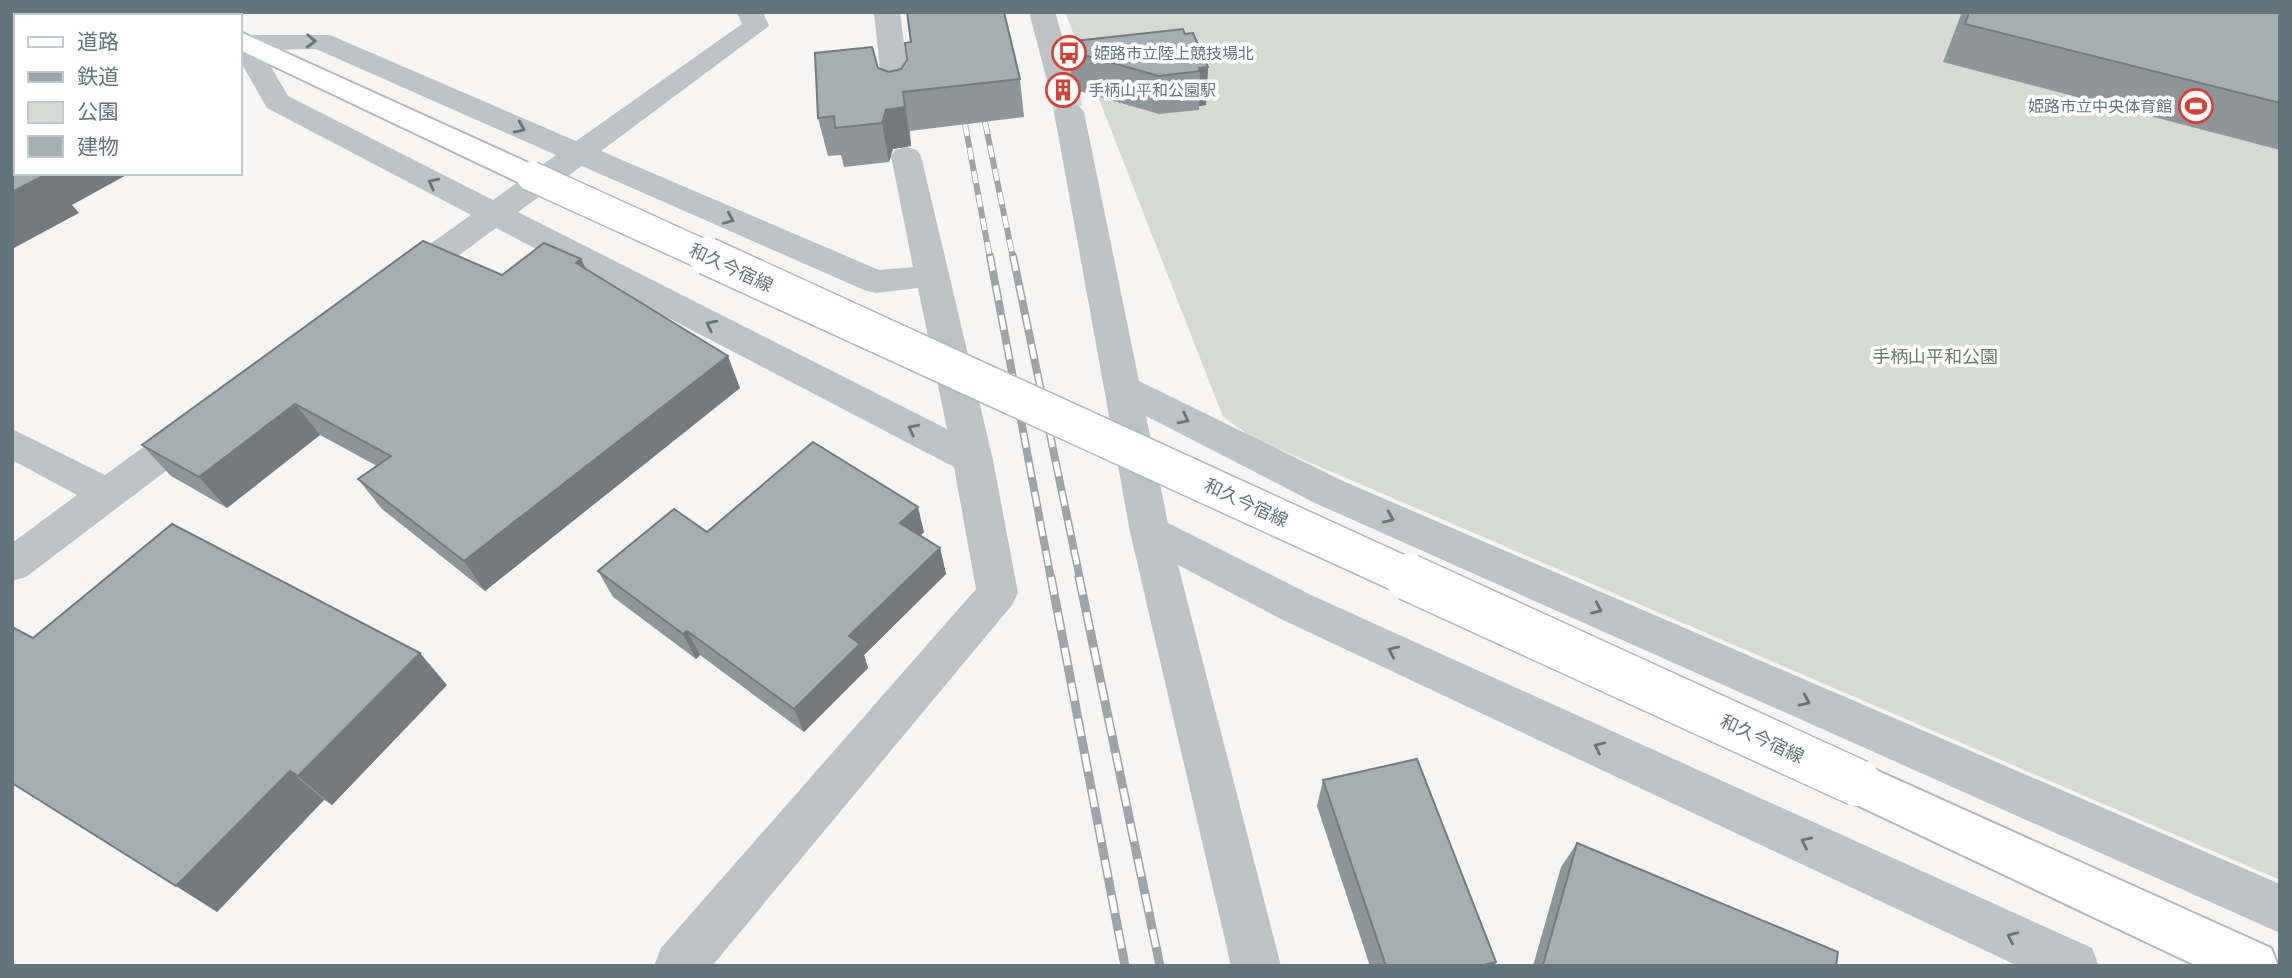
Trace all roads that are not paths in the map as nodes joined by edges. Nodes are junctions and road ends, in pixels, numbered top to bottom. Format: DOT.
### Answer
graph roads {
  1 [pos="750,12"];
  2 [pos="887,12"];
  3 [pos="1042,12"];
  4 [pos="242,41"];
  5 [pos="242,41"];
  6 [pos="242,43"];
  7 [pos="897,99"];
  8 [pos="579,154"];
  9 [pos="906,156"];
  10 [pos="494,214"];
  11 [pos="930,276"];
  12 [pos="372,302"];
  13 [pos="1123,389"];
  14 [pos="217,413"];
  15 [pos="12,443"];
  16 [pos="974,460"];
  17 [pos="106,493"];
  18 [pos="1150,533"];
  19 [pos="12,565"];
  20 [pos="2280,909"];
  21 [pos="680,966"];
  22 [pos="1256,966"];
  23 [pos="2074,966"];
  24 [pos="2253,966"];
  1 -- 8 [label="street"];
  2 -- 7 [label="street"];
  3 -- 13 [label="street"];
  4 -- 8 [label="street, one-way"];
  5 -- 24 [label="main road, 和久今宿線, bridge"];
  10 -- 6 [label="street, one-way"];
  8 -- 10 [label="street"];
  8 -- 11 [label="street, one-way"];
  9 -- 11 [label="street"];
  10 -- 12 [label="street"];
  16 -- 10 [label="street, one-way"];
  11 -- 16 [label="street"];
  13 -- 18 [label="street"];
  13 -- 20 [label="street, one-way"];
  14 -- 17 [label="street"];
  15 -- 17 [label="street"];
  16 -- 21 [label="street"];
  17 -- 19 [label="street"];
  18 -- 22 [label="street"];
  23 -- 18 [label="street, one-way"];
}
